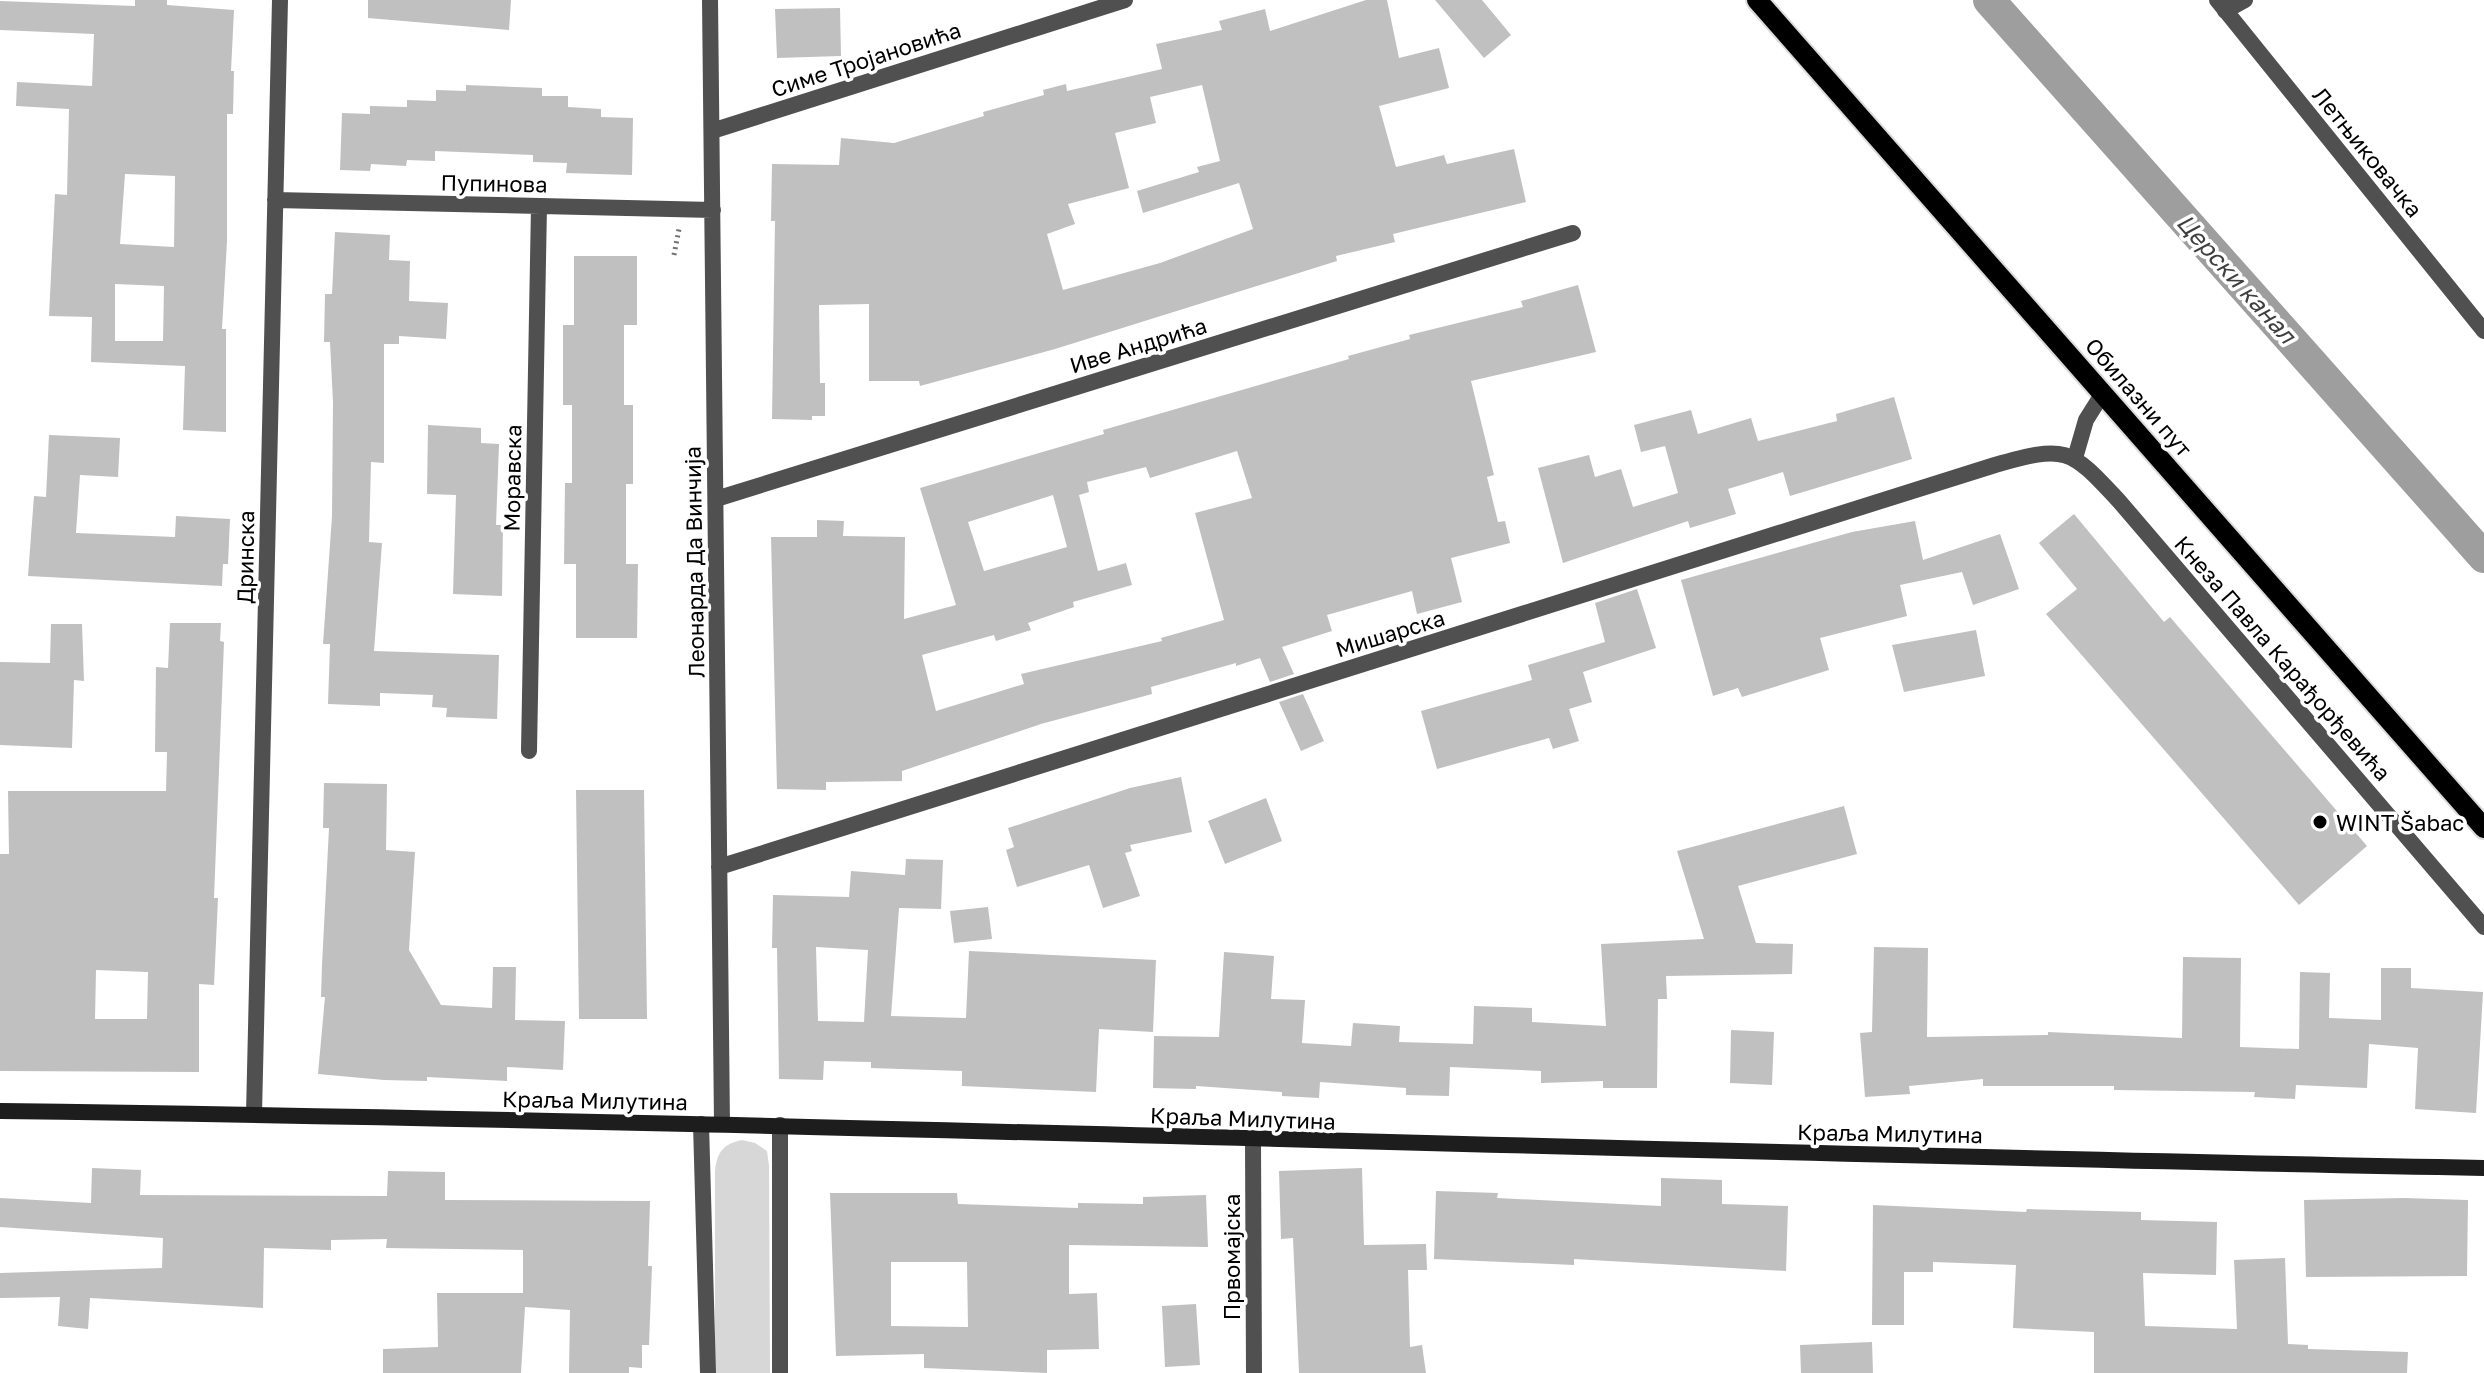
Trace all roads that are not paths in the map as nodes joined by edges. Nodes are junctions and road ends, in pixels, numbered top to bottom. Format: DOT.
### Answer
graph roads {
  1 [pos="280,0"];
  2 [pos="710,0"];
  3 [pos="1125,0"];
  4 [pos="1757,0"];
  5 [pos="2245,0"];
  6 [pos="2221,5"];
  7 [pos="712,131"];
  8 [pos="275,200"];
  9 [pos="539,206"];
  10 [pos="713,210"];
  11 [pos="1573,233"];
  12 [pos="2484,331"];
  13 [pos="2103,393"];
  14 [pos="2075,458"];
  15 [pos="716,499"];
  16 [pos="529,751"];
  17 [pos="2484,828"];
  18 [pos="719,867"];
  19 [pos="2484,927"];
  20 [pos="0,1111"];
  21 [pos="254,1114"];
  22 [pos="701,1124"];
  23 [pos="722,1124"];
  24 [pos="780,1125"];
  25 [pos="1253,1141"];
  26 [pos="2484,1168"];
  27 [pos="708,1373"];
  28 [pos="780,1373"];
  29 [pos="1254,1373"];
  1 -- 8 [label="street, Дринска"];
  2 -- 7 [label="street, Леонарда Да Винчија"];
  3 -- 7 [label="street, Симе Тројановића"];
  4 -- 13 [label="main road, Обилазни пут"];
  5 -- 6 [label="street"];
  6 -- 12 [label="street, Летњиковачка"];
  7 -- 10 [label="street, Леонарда Да Винчија"];
  8 -- 9 [label="street, Пупинова"];
  8 -- 21 [label="street, Дринска"];
  9 -- 10 [label="street, Пупинова"];
  9 -- 16 [label="street, Моравска"];
  10 -- 15 [label="street, Леонарда Да Винчија"];
  11 -- 15 [label="street, Иве Андрића"];
  13 -- 14 [label="street"];
  13 -- 17 [label="main road, Обилазни пут"];
  14 -- 18 [label="street, Мишарска"];
  14 -- 19 [label="street, Кнеза Павла Карађорђевића"];
  15 -- 18 [label="street, Леонарда Да Винчија"];
  18 -- 23 [label="street, Леонарда Да Винчија"];
  20 -- 21 [label="main road, Краља Милутина"];
  21 -- 22 [label="main road, Краља Милутина"];
  22 -- 23 [label="main road, Краља Милутина"];
  22 -- 27 [label="street"];
  23 -- 24 [label="main road, Краља Милутина"];
  24 -- 25 [label="main road, Краља Милутина"];
  24 -- 28 [label="street"];
  25 -- 26 [label="main road, Краља Милутина"];
  25 -- 29 [label="street, Првомајска"];
}
